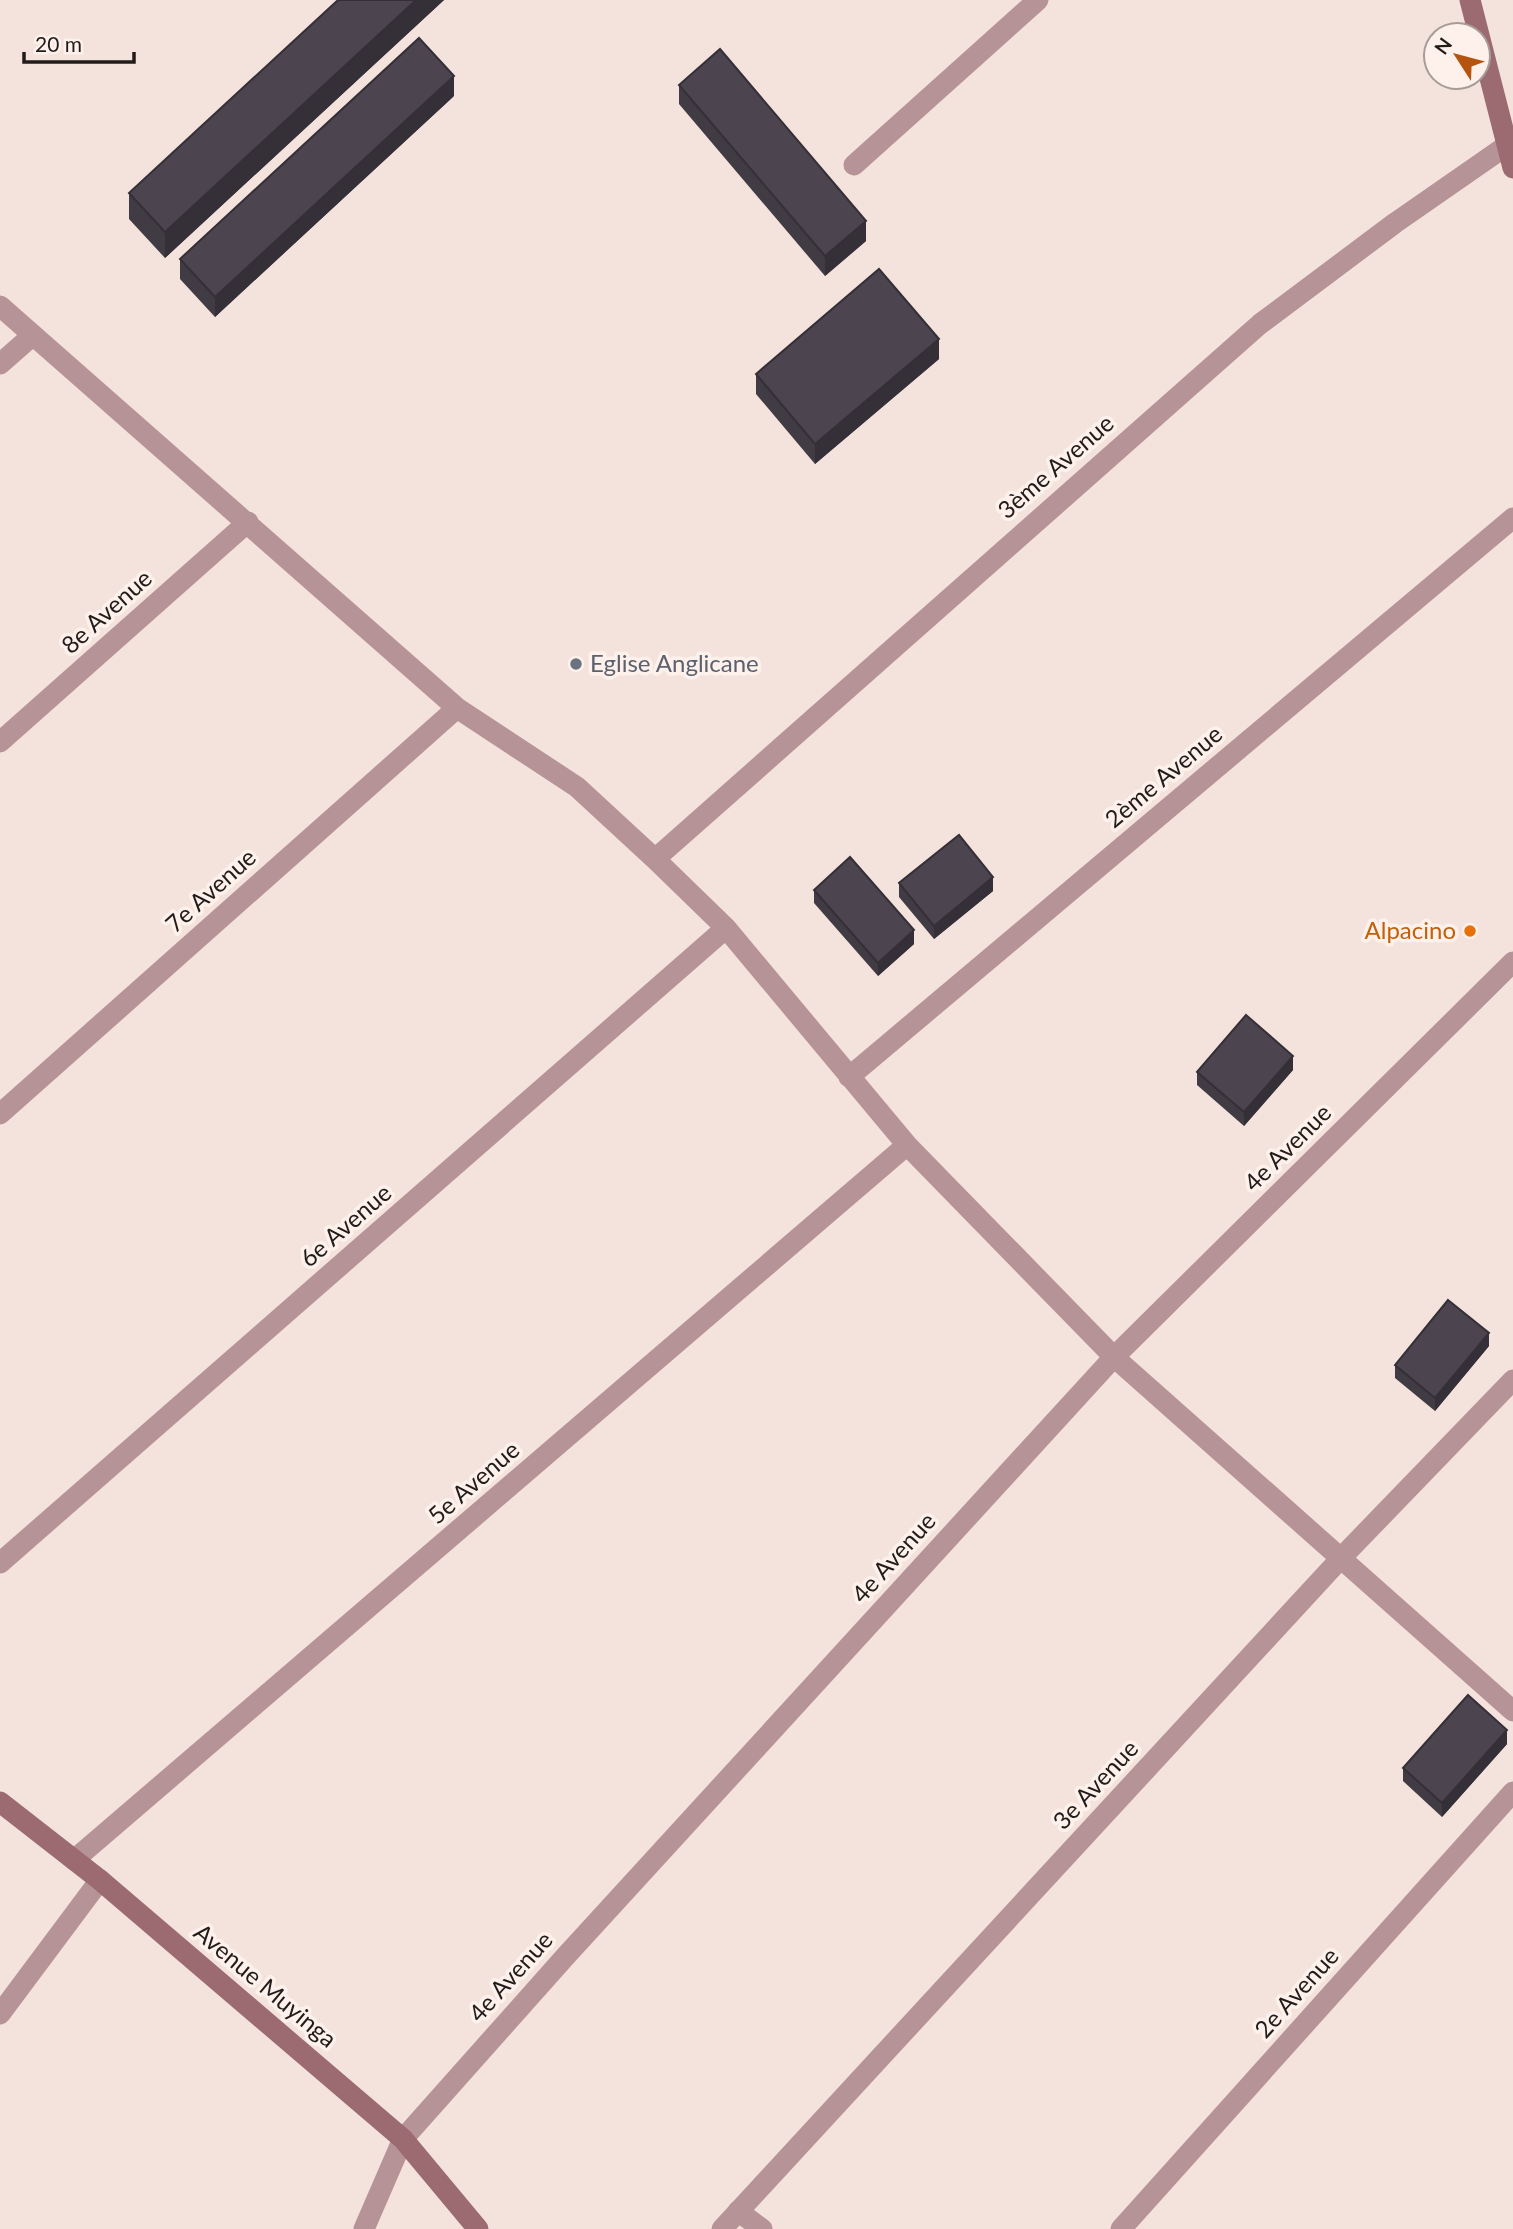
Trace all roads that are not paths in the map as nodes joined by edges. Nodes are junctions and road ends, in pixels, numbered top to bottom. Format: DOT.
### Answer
graph roads {
  1 [pos="1038,0"];
  2 [pos="1470,0"];
  3 [pos="1510,143"];
  4 [pos="854,165"];
  5 [pos="1513,168"];
  6 [pos="0,306"];
  7 [pos="33,335"];
  8 [pos="0,364"];
  9 [pos="1513,518"];
  10 [pos="248,522"];
  11 [pos="457,708"];
  12 [pos="0,742"];
  13 [pos="655,859"];
  14 [pos="726,928"];
  15 [pos="1513,962"];
  16 [pos="849,1077"];
  17 [pos="0,1114"];
  18 [pos="907,1145"];
  19 [pos="1114,1357"];
  20 [pos="1513,1380"];
  21 [pos="1342,1557"];
  22 [pos="0,1563"];
  23 [pos="1513,1711"];
  24 [pos="1513,1792"];
  25 [pos="0,1802"];
  26 [pos="74,1860"];
  27 [pos="100,1880"];
  28 [pos="0,2014"];
  29 [pos="403,2139"];
  30 [pos="738,2211"];
  31 [pos="364,2229"];
  32 [pos="478,2229"];
  33 [pos="722,2229"];
  34 [pos="762,2229"];
  35 [pos="1121,2229"];
  1 -- 4 [label="street"];
  2 -- 3 [label="street"];
  3 -- 5 [label="street"];
  3 -- 13 [label="street, 3ème Avenue"];
  6 -- 7 [label="street"];
  7 -- 8 [label="street"];
  7 -- 10 [label="street"];
  9 -- 16 [label="street, 2ème Avenue"];
  10 -- 11 [label="street"];
  10 -- 12 [label="street, 8e Avenue"];
  11 -- 13 [label="street"];
  11 -- 17 [label="street, 7e Avenue"];
  13 -- 14 [label="street"];
  14 -- 16 [label="street"];
  14 -- 22 [label="street, 6e Avenue"];
  15 -- 19 [label="street, 4e Avenue"];
  16 -- 18 [label="street"];
  18 -- 19 [label="street"];
  18 -- 26 [label="street, 5e Avenue"];
  19 -- 21 [label="street"];
  19 -- 29 [label="street, 4e Avenue"];
  20 -- 21 [label="street, 3e Avenue"];
  21 -- 23 [label="street"];
  21 -- 30 [label="street, 3e Avenue"];
  24 -- 35 [label="street, 2e Avenue"];
  25 -- 26 [label="street, Avenue Muyinga"];
  26 -- 27 [label="street, Avenue Muyinga"];
  27 -- 28 [label="street"];
  27 -- 29 [label="street, Avenue Muyinga"];
  29 -- 31 [label="street, 4e Avenue"];
  29 -- 32 [label="street, Avenue Muyinga"];
  30 -- 33 [label="street, 3e Avenue"];
  30 -- 34 [label="street"];
}
